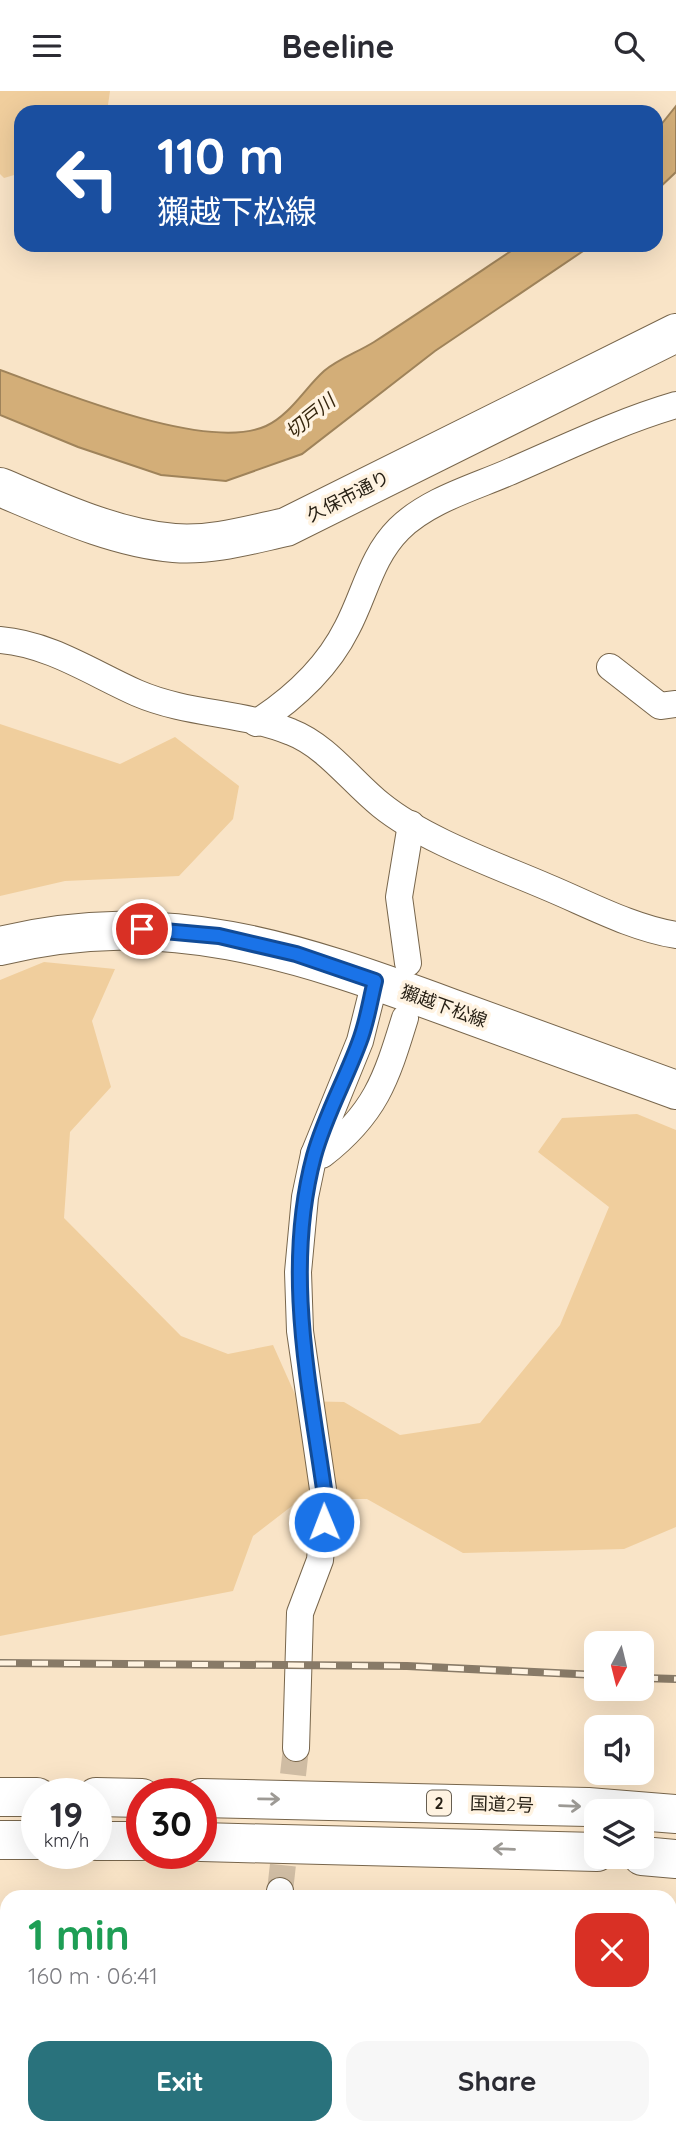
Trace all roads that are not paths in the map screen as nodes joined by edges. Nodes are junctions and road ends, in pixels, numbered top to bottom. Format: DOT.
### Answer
graph roads {
  1 [pos="676,333"];
  2 [pos="676,405"];
  3 [pos="0,487"];
  4 [pos="0,640"];
  5 [pos="610,667"];
  6 [pos="676,704"];
  7 [pos="256,723"];
  8 [pos="411,824"];
  9 [pos="676,935"];
  10 [pos="0,946"];
  11 [pos="408,963"];
  12 [pos="375,981"];
  13 [pos="405,1018"];
  14 [pos="676,1090"];
  15 [pos="314,1154"];
  16 [pos="296,1748"];
  17 [pos="0,1797"];
  18 [pos="21,1797"];
  19 [pos="217,1798"];
  20 [pos="676,1814"];
  21 [pos="0,1840"];
  22 [pos="21,1840"];
  23 [pos="217,1842"];
  24 [pos="584,1853"];
  25 [pos="654,1857"];
  26 [pos="676,1859"];
  1 -- 3 [label="main road, 久保市通り"];
  2 -- 7 [label="street"];
  4 -- 7 [label="street"];
  5 -- 6 [label="street"];
  7 -- 8 [label="street"];
  8 -- 9 [label="street"];
  8 -- 11 [label="street"];
  10 -- 12 [label="main road, 獺越下松線"];
  12 -- 14 [label="main road, 獺越下松線"];
  12 -- 15 [label="street"];
  13 -- 15 [label="street"];
  15 -- 16 [label="street"];
  17 -- 18 [label="main road"];
  19 -- 20 [label="main road, 国道2号 / 2, one-way"];
  21 -- 22 [label="main road"];
  24 -- 23 [label="main road, one-way"];
  25 -- 26 [label="main road"];
}
